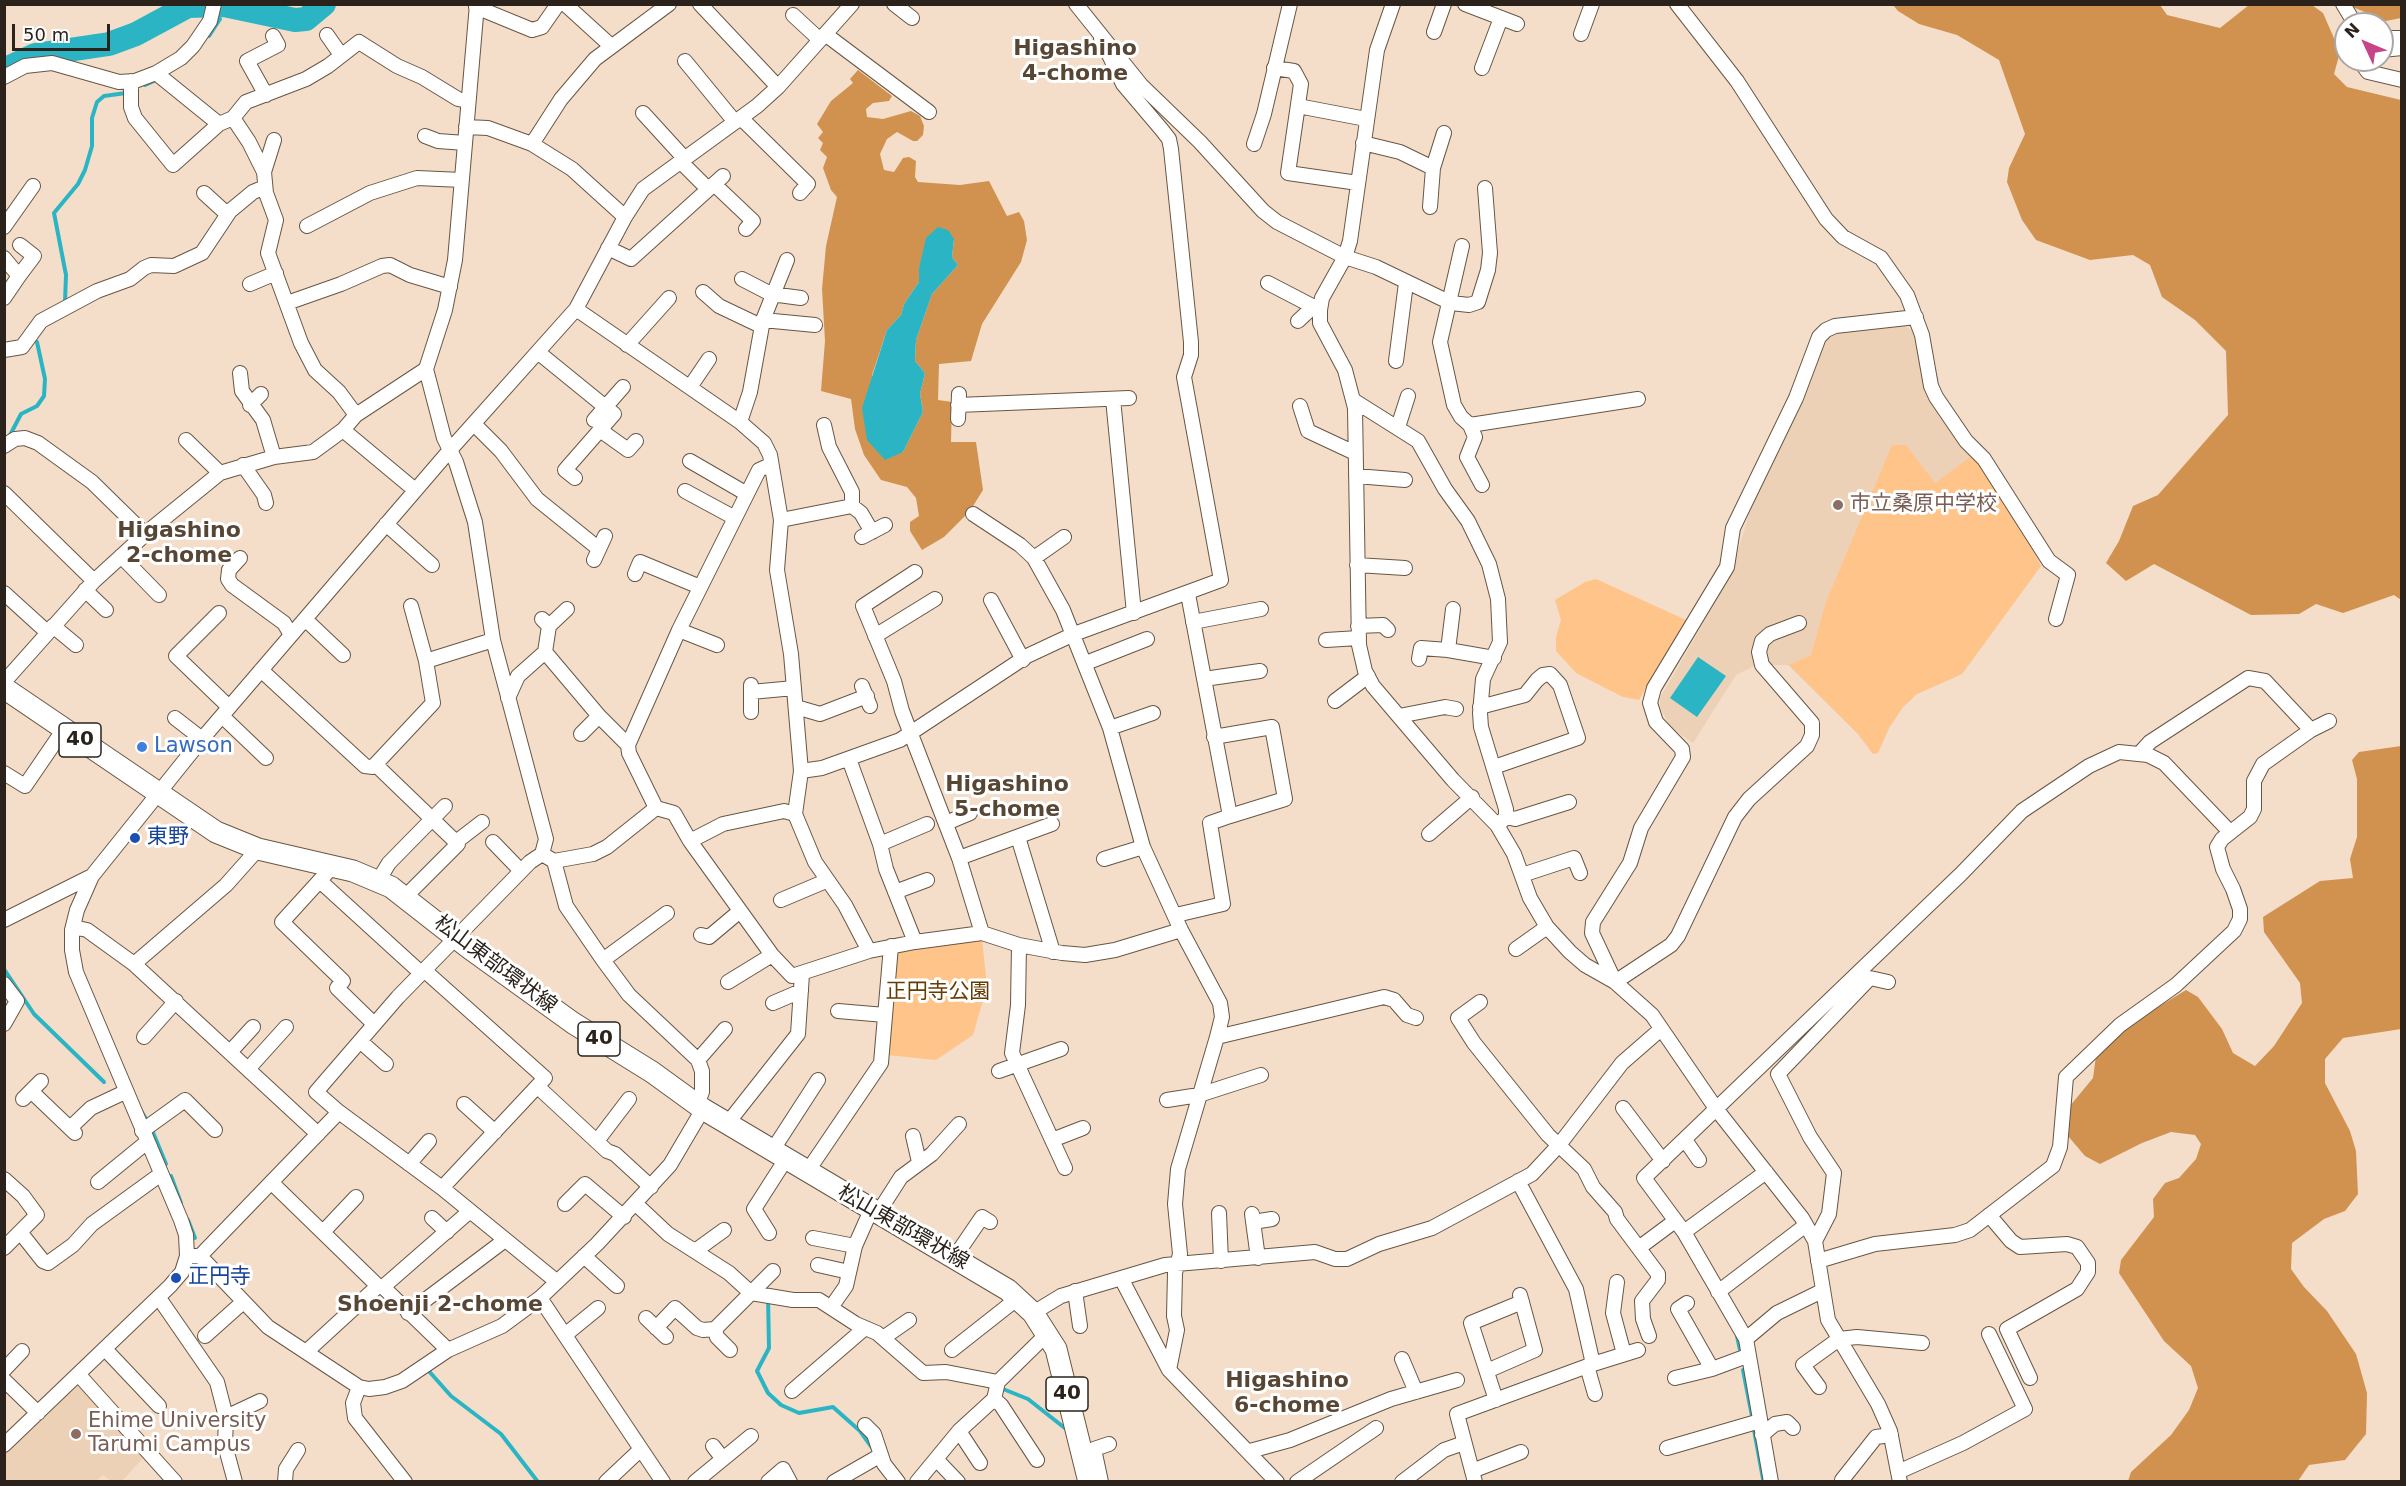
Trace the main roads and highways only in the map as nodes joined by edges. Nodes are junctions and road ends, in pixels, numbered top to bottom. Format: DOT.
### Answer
graph roads {
  1 [pos="4,688"];
  2 [pos="1089,1482"];
  1 -- 2 [label="main road, 松山東部環状線 / 40"];
}
